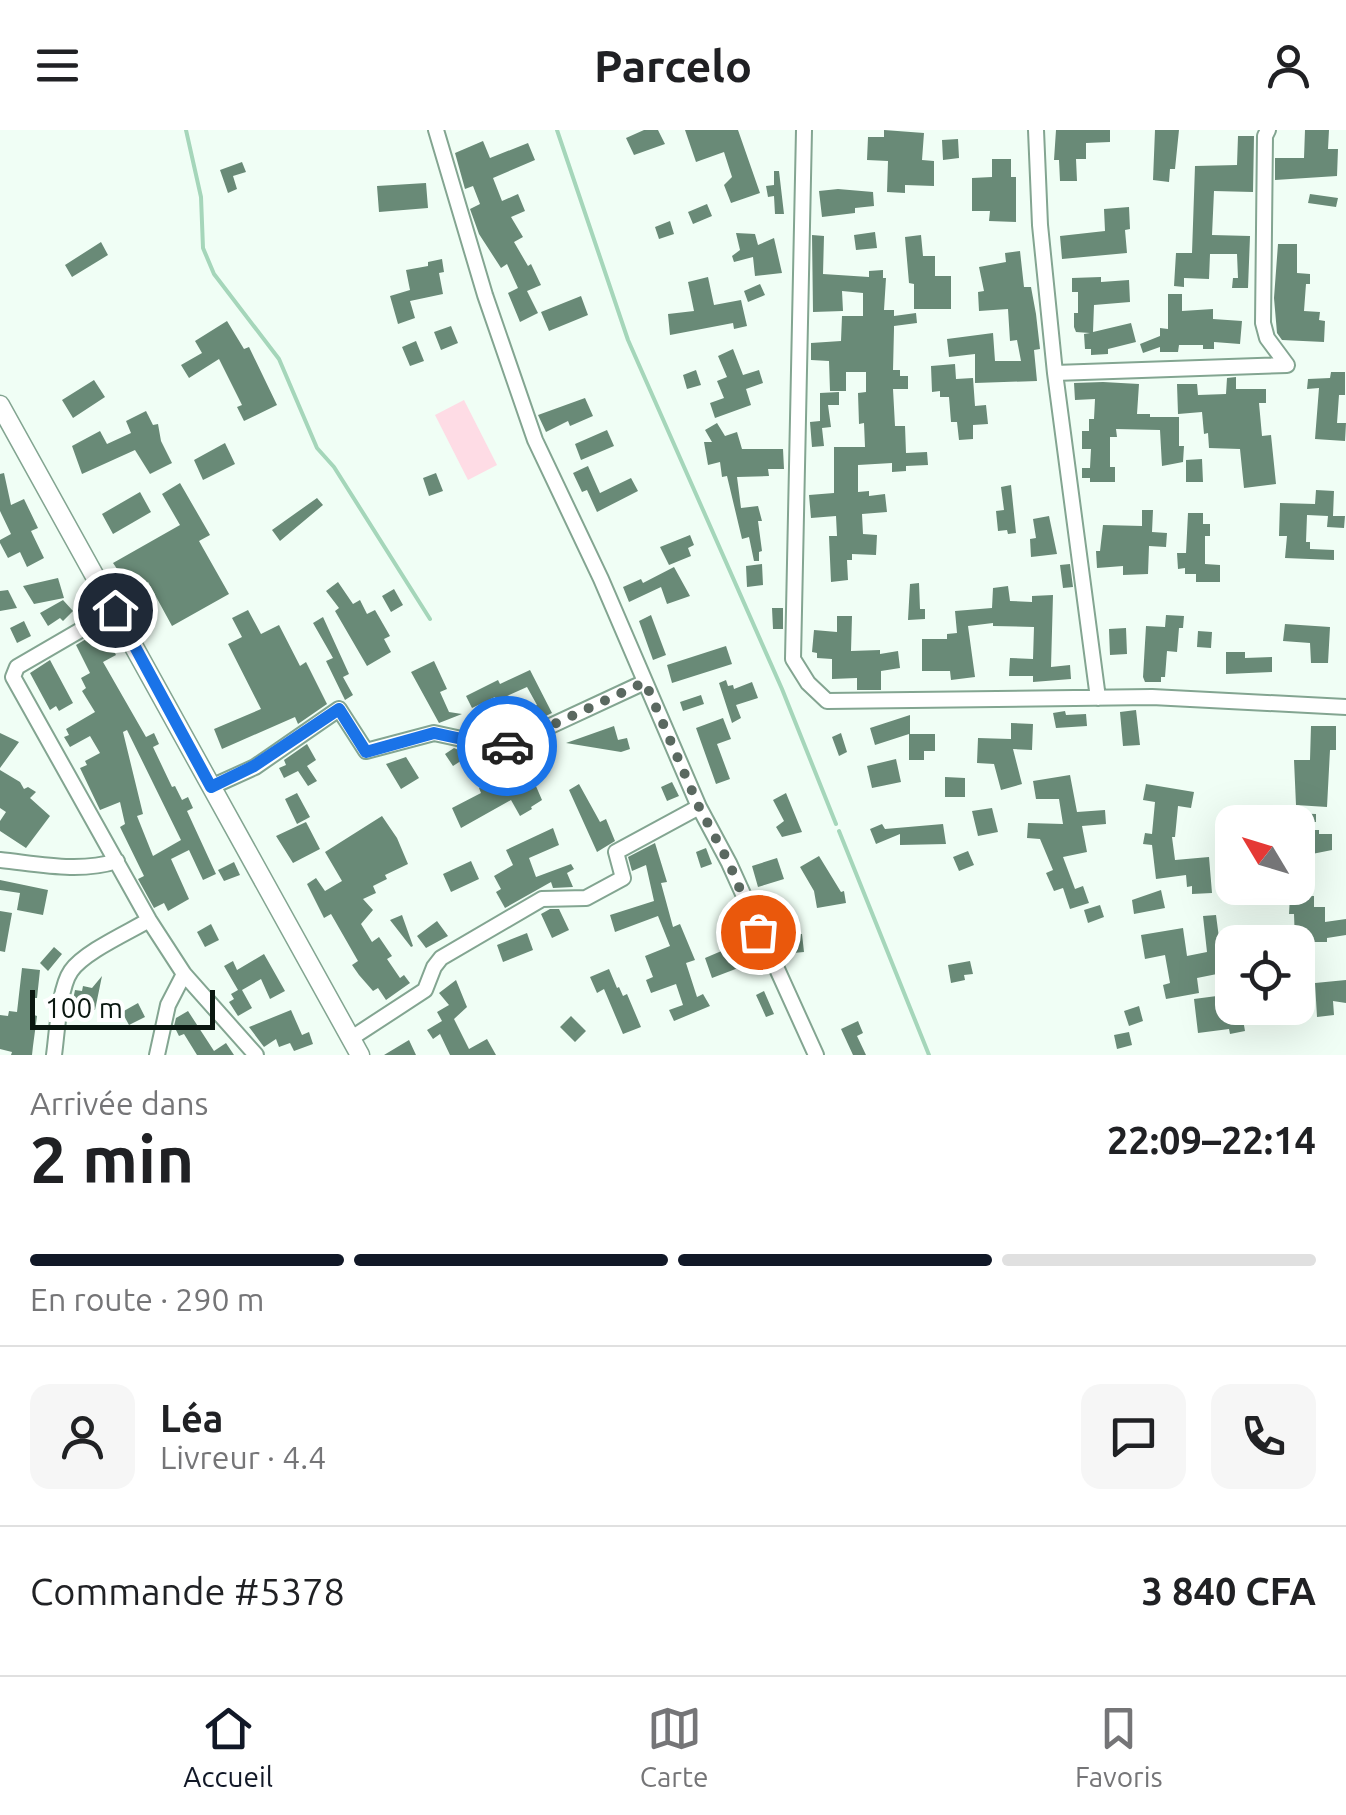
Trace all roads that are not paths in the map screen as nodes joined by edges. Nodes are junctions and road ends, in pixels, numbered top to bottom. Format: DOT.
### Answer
graph roads {
  1 [pos="436,130"];
  2 [pos="804,130"];
  3 [pos="1036,130"];
  4 [pos="1268,130"];
  5 [pos="1055,374"];
  6 [pos="0,405"];
  7 [pos="115,610"];
  8 [pos="645,682"];
  9 [pos="1098,698"];
  10 [pos="1346,707"];
  11 [pos="211,787"];
  12 [pos="699,807"];
  13 [pos="0,860"];
  14 [pos="117,861"];
  15 [pos="150,920"];
  16 [pos="184,974"];
  17 [pos="355,1047"];
  18 [pos="54,1055"];
  19 [pos="157,1055"];
  20 [pos="256,1055"];
  21 [pos="816,1055"];
  1 -- 8 [label="street"];
  2 -- 9 [label="street"];
  3 -- 5 [label="street"];
  4 -- 5 [label="street"];
  5 -- 9 [label="street"];
  6 -- 7 [label="street"];
  7 -- 11 [label="street"];
  7 -- 14 [label="street"];
  8 -- 11 [label="street"];
  8 -- 12 [label="street"];
  9 -- 10 [label="street"];
  11 -- 17 [label="street"];
  12 -- 17 [label="street"];
  12 -- 21 [label="street"];
  13 -- 14 [label="street"];
  14 -- 15 [label="street"];
  15 -- 16 [label="street"];
  15 -- 18 [label="street"];
  16 -- 19 [label="street"];
  16 -- 20 [label="street"];
}
